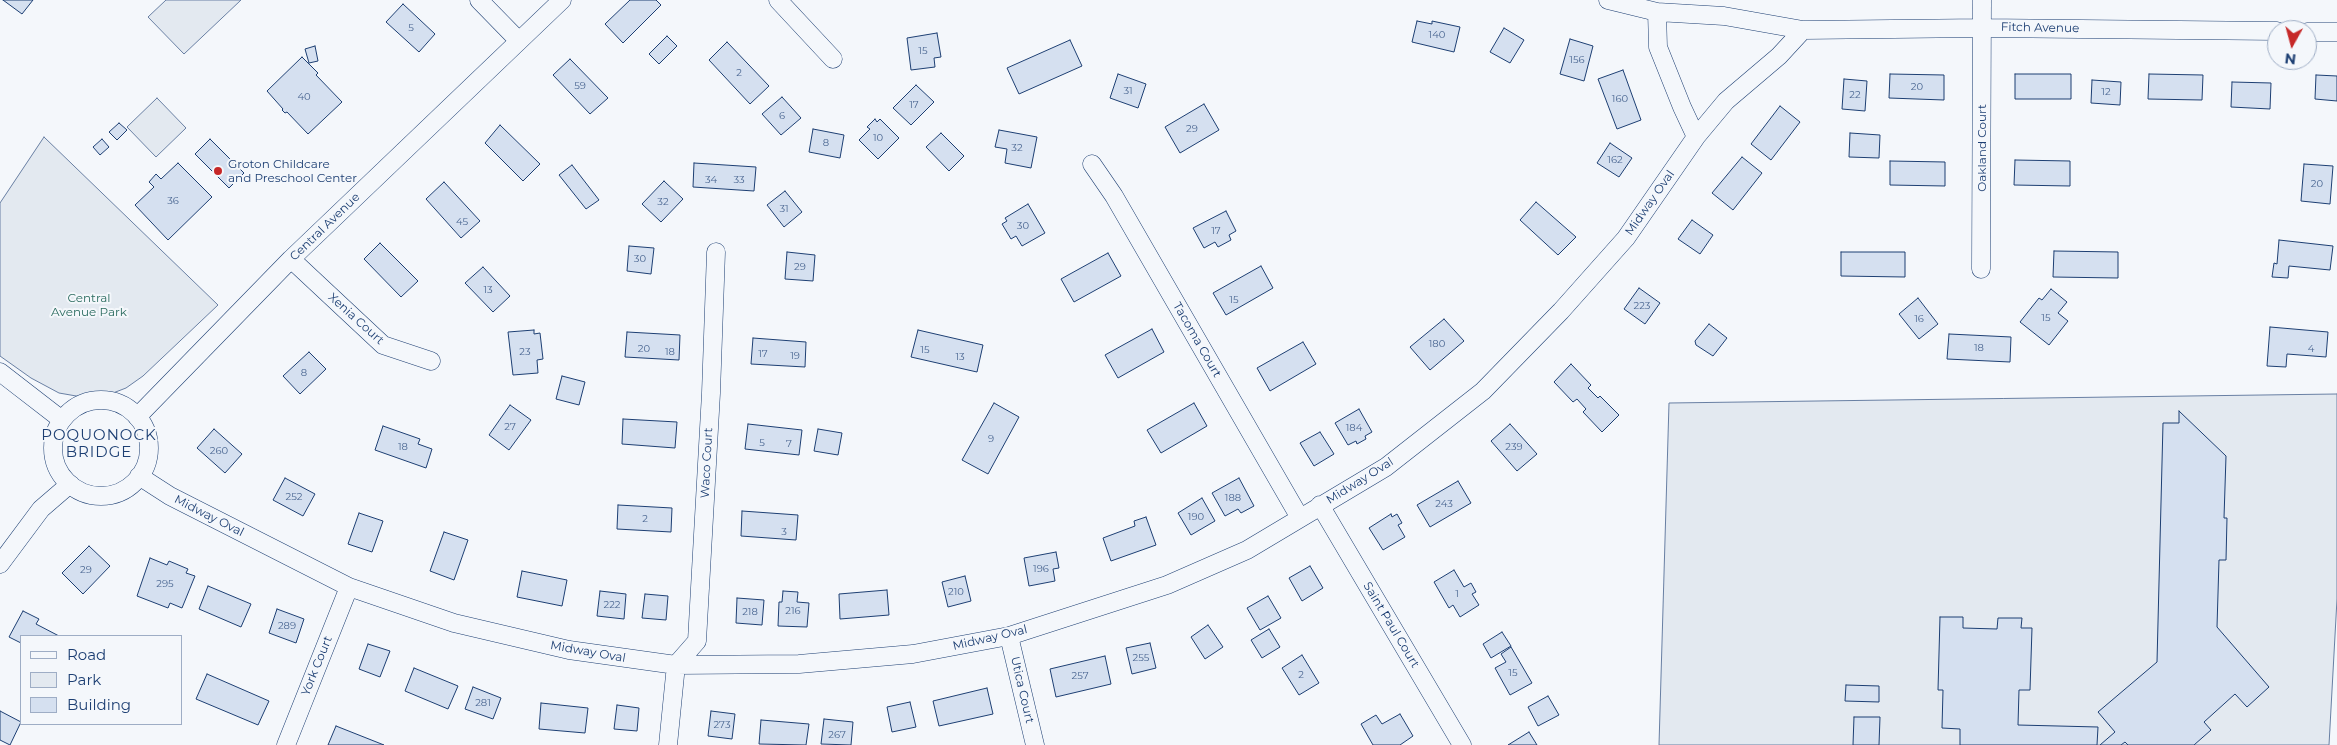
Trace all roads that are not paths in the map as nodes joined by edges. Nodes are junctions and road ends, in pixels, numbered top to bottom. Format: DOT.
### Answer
graph roads {
  1 [pos="480,0"];
  2 [pos="562,0"];
  3 [pos="778,0"];
  4 [pos="1608,0"];
  5 [pos="1982,0"];
  6 [pos="1657,12"];
  7 [pos="1982,28"];
  8 [pos="1803,30"];
  9 [pos="2267,31"];
  10 [pos="2317,32"];
  11 [pos="2337,32"];
  12 [pos="519,41"];
  13 [pos="833,59"];
  14 [pos="1696,137"];
  15 [pos="1092,164"];
  16 [pos="716,252"];
  17 [pos="291,259"];
  18 [pos="1982,269"];
  19 [pos="431,361"];
  20 [pos="0,372"];
  21 [pos="137,417"];
  22 [pos="62,420"];
  23 [pos="139,476"];
  24 [pos="70,484"];
  25 [pos="1320,506"];
  26 [pos="1300,518"];
  27 [pos="0,564"];
  28 [pos="349,587"];
  29 [pos="1009,636"];
  30 [pos="676,665"];
  31 [pos="286,745"];
  32 [pos="668,745"];
  33 [pos="1035,745"];
  34 [pos="1462,745"];
  1 -- 12 [label="street"];
  2 -- 12 [label="street, Central Avenue"];
  3 -- 13 [label="street"];
  4 -- 6 [label="street"];
  5 -- 7 [label="street, Oakland Court"];
  6 -- 8 [label="street"];
  6 -- 14 [label="street"];
  7 -- 8 [label="street, Fitch Avenue"];
  7 -- 9 [label="street, Fitch Avenue"];
  7 -- 18 [label="street, Oakland Court"];
  8 -- 14 [label="street, Midway Oval"];
  10 -- 11 [label="street"];
  12 -- 17 [label="street, Central Avenue"];
  14 -- 25 [label="street, Midway Oval"];
  15 -- 26 [label="street, Tacoma Court"];
  16 -- 30 [label="street, Waco Court"];
  17 -- 19 [label="street, Xenia Court"];
  17 -- 21 [label="street, Central Avenue"];
  20 -- 22 [label="street"];
  21 -- 22 [label="street"];
  21 -- 23 [label="street"];
  22 -- 24 [label="street"];
  23 -- 24 [label="street"];
  23 -- 28 [label="street, Midway Oval"];
  24 -- 27 [label="street"];
  25 -- 26 [label="street, Midway Oval"];
  25 -- 34 [label="street, Saint Paul Court"];
  26 -- 29 [label="street, Midway Oval"];
  28 -- 30 [label="street, Midway Oval"];
  28 -- 31 [label="street, York Court"];
  29 -- 30 [label="street, Midway Oval"];
  29 -- 33 [label="street, Utica Court"];
  30 -- 32 [label="street"];
}
